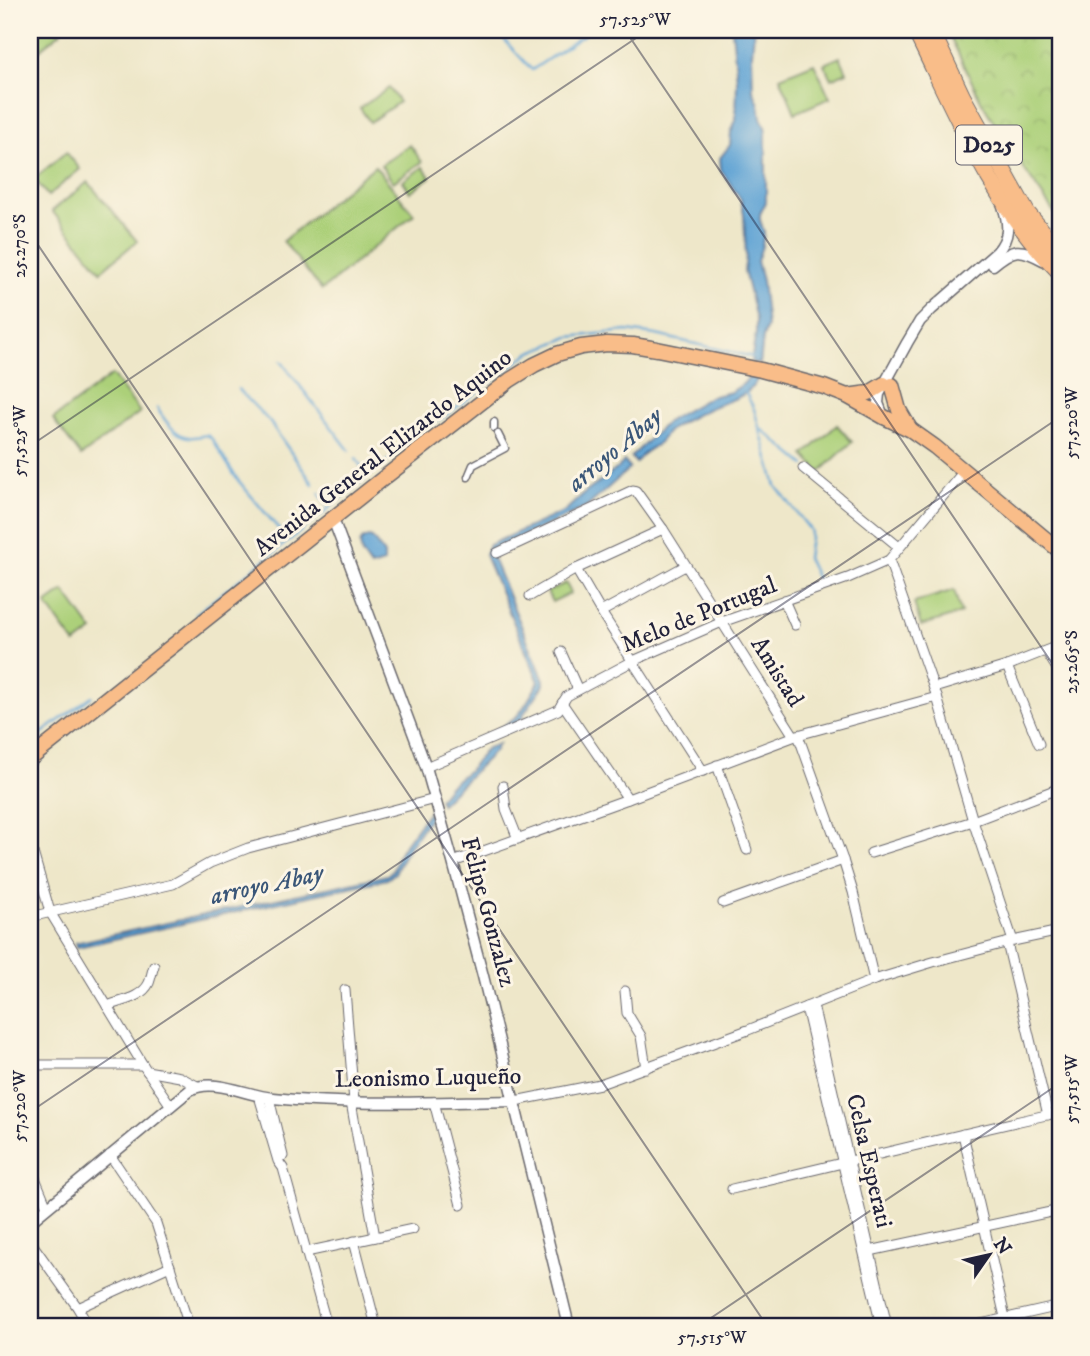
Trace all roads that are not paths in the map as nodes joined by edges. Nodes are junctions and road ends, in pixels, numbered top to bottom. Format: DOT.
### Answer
graph roads {
  1 [pos="915,30"];
  2 [pos="931,30"];
  3 [pos="998,190"];
  4 [pos="1059,258"];
  5 [pos="888,384"];
  6 [pos="847,396"];
  7 [pos="878,412"];
  8 [pos="911,430"];
  9 [pos="498,432"];
  10 [pos="803,468"];
  11 [pos="965,470"];
  12 [pos="468,477"];
  13 [pos="333,519"];
  14 [pos="663,529"];
  15 [pos="899,547"];
  16 [pos="1060,551"];
  17 [pos="497,553"];
  18 [pos="889,560"];
  19 [pos="685,566"];
  20 [pos="576,569"];
  21 [pos="530,596"];
  22 [pos="784,600"];
  23 [pos="601,612"];
  24 [pos="722,622"];
  25 [pos="795,625"];
  26 [pos="1060,645"];
  27 [pos="1046,651"];
  28 [pos="561,652"];
  29 [pos="633,662"];
  30 [pos="1007,666"];
  31 [pos="1060,673"];
  32 [pos="578,690"];
  33 [pos="936,693"];
  34 [pos="562,703"];
  35 [pos="796,736"];
  36 [pos="1039,744"];
  37 [pos="30,759"];
  38 [pos="717,765"];
  39 [pos="426,767"];
  40 [pos="703,771"];
  41 [pos="503,786"];
  42 [pos="1060,788"];
  43 [pos="435,799"];
  44 [pos="628,799"];
  45 [pos="974,821"];
  46 [pos="518,839"];
  47 [pos="30,842"];
  48 [pos="747,850"];
  49 [pos="872,853"];
  50 [pos="843,860"];
  51 [pos="453,862"];
  52 [pos="723,903"];
  53 [pos="50,912"];
  54 [pos="30,917"];
  55 [pos="1060,932"];
  56 [pos="1010,942"];
  57 [pos="154,966"];
  58 [pos="874,980"];
  59 [pos="345,990"];
  60 [pos="625,991"];
  61 [pos="107,1006"];
  62 [pos="810,1006"];
  63 [pos="30,1065"];
  64 [pos="145,1068"];
  65 [pos="646,1068"];
  66 [pos="197,1086"];
  67 [pos="264,1097"];
  68 [pos="514,1101"];
  69 [pos="353,1102"];
  70 [pos="434,1102"];
  71 [pos="171,1106"];
  72 [pos="1060,1112"];
  73 [pos="1048,1115"];
  74 [pos="963,1133"];
  75 [pos="110,1155"];
  76 [pos="846,1163"];
  77 [pos="30,1166"];
  78 [pos="732,1189"];
  79 [pos="461,1205"];
  80 [pos="47,1207"];
  81 [pos="1060,1210"];
  82 [pos="30,1222"];
  83 [pos="984,1226"];
  84 [pos="413,1228"];
  85 [pos="375,1237"];
  86 [pos="30,1241"];
  87 [pos="354,1241"];
  88 [pos="867,1251"];
  89 [pos="306,1252"];
  90 [pos="170,1266"];
  91 [pos="1060,1306"];
  92 [pos="78,1308"];
  93 [pos="1006,1322"];
  94 [pos="88,1326"];
  95 [pos="189,1326"];
  96 [pos="327,1326"];
  97 [pos="376,1326"];
  98 [pos="569,1326"];
  99 [pos="881,1326"];
  100 [pos="887,1326"];
  101 [pos="972,1326"];
  1 -- 3 [label="highway, D025"];
  2 -- 4 [label="highway, D025"];
  3 -- 4 [label="highway, D025"];
  3 -- 5 [label="street"];
  4 -- 5 [label="street"];
  5 -- 6 [label="main road"];
  5 -- 7 [label="street"];
  5 -- 8 [label="main road"];
  6 -- 7 [label="main road, Avenida General Elizardo Aquino"];
  6 -- 13 [label="main road, Avenida General Elizardo Aquino"];
  7 -- 8 [label="main road, Avenida General Elizardo Aquino"];
  8 -- 11 [label="main road, Avenida General Elizardo Aquino"];
  9 -- 12 [label="street"];
  10 -- 15 [label="street"];
  11 -- 15 [label="street, Melo de Portugal"];
  11 -- 16 [label="main road, Avenida General Elizardo Aquino"];
  13 -- 37 [label="main road, Avenida General Elizardo Aquino"];
  13 -- 39 [label="street, Felipe Gonzalez"];
  14 -- 17 [label="street, Amistad"];
  14 -- 19 [label="street, Amistad"];
  14 -- 20 [label="street"];
  15 -- 18 [label="street, Melo de Portugal"];
  18 -- 22 [label="street, Melo de Portugal"];
  18 -- 33 [label="street"];
  19 -- 23 [label="street"];
  19 -- 24 [label="street, Amistad"];
  20 -- 21 [label="street"];
  20 -- 23 [label="street"];
  22 -- 24 [label="street, Melo de Portugal"];
  22 -- 25 [label="street"];
  23 -- 29 [label="street"];
  24 -- 29 [label="street, Melo de Portugal"];
  24 -- 35 [label="street, Amistad"];
  26 -- 27 [label="street"];
  27 -- 30 [label="street"];
  27 -- 31 [label="street"];
  28 -- 32 [label="street"];
  29 -- 32 [label="street, Melo de Portugal"];
  29 -- 40 [label="street"];
  30 -- 33 [label="street"];
  30 -- 36 [label="street"];
  32 -- 34 [label="street, Melo de Portugal"];
  33 -- 35 [label="street"];
  33 -- 45 [label="street"];
  34 -- 39 [label="street, Melo de Portugal"];
  34 -- 44 [label="street"];
  35 -- 38 [label="street"];
  35 -- 50 [label="street, Amistad"];
  38 -- 40 [label="street"];
  38 -- 48 [label="street"];
  39 -- 43 [label="street, Felipe Gonzalez"];
  40 -- 44 [label="street"];
  41 -- 46 [label="street"];
  42 -- 45 [label="street"];
  43 -- 51 [label="street, Felipe Gonzalez"];
  43 -- 53 [label="street"];
  44 -- 46 [label="street"];
  45 -- 49 [label="street"];
  45 -- 56 [label="street"];
  46 -- 51 [label="street"];
  47 -- 53 [label="street"];
  50 -- 52 [label="street"];
  50 -- 58 [label="street, Amistad"];
  51 -- 68 [label="street, Felipe Gonzalez"];
  53 -- 54 [label="street"];
  53 -- 61 [label="street"];
  55 -- 56 [label="street, Leonismo Luqueño"];
  56 -- 58 [label="street, Leonismo Luqueño"];
  56 -- 73 [label="street"];
  57 -- 61 [label="street"];
  58 -- 62 [label="street, Leonismo Luqueño"];
  59 -- 69 [label="street"];
  60 -- 65 [label="street"];
  61 -- 64 [label="street"];
  62 -- 65 [label="street, Leonismo Luqueño"];
  62 -- 76 [label="street, Celsa Esperati"];
  63 -- 64 [label="street"];
  64 -- 66 [label="street"];
  64 -- 71 [label="street"];
  65 -- 68 [label="street, Leonismo Luqueño"];
  66 -- 67 [label="street, Leonismo Luqueño"];
  66 -- 71 [label="street"];
  67 -- 69 [label="street, Leonismo Luqueño"];
  67 -- 89 [label="street"];
  68 -- 70 [label="street, Leonismo Luqueño"];
  68 -- 98 [label="street, Felipe Gonzalez"];
  69 -- 70 [label="street, Leonismo Luqueño"];
  69 -- 85 [label="street"];
  70 -- 79 [label="street"];
  71 -- 75 [label="street"];
  72 -- 73 [label="street"];
  73 -- 74 [label="street"];
  74 -- 76 [label="street"];
  74 -- 83 [label="street"];
  75 -- 80 [label="street"];
  75 -- 90 [label="street"];
  76 -- 78 [label="street"];
  76 -- 88 [label="street, Celsa Esperati"];
  77 -- 80 [label="street"];
  80 -- 82 [label="street"];
  81 -- 83 [label="street"];
  83 -- 88 [label="street"];
  83 -- 93 [label="street"];
  84 -- 85 [label="street"];
  85 -- 87 [label="street"];
  86 -- 92 [label="street"];
  87 -- 89 [label="street"];
  87 -- 97 [label="street"];
  88 -- 99 [label="street, Celsa Esperati"];
  88 -- 100 [label="street, Celsa Esperati"];
  89 -- 96 [label="street"];
  90 -- 92 [label="street"];
  90 -- 95 [label="street"];
  91 -- 93 [label="street"];
  92 -- 94 [label="street"];
  93 -- 101 [label="street"];
}
